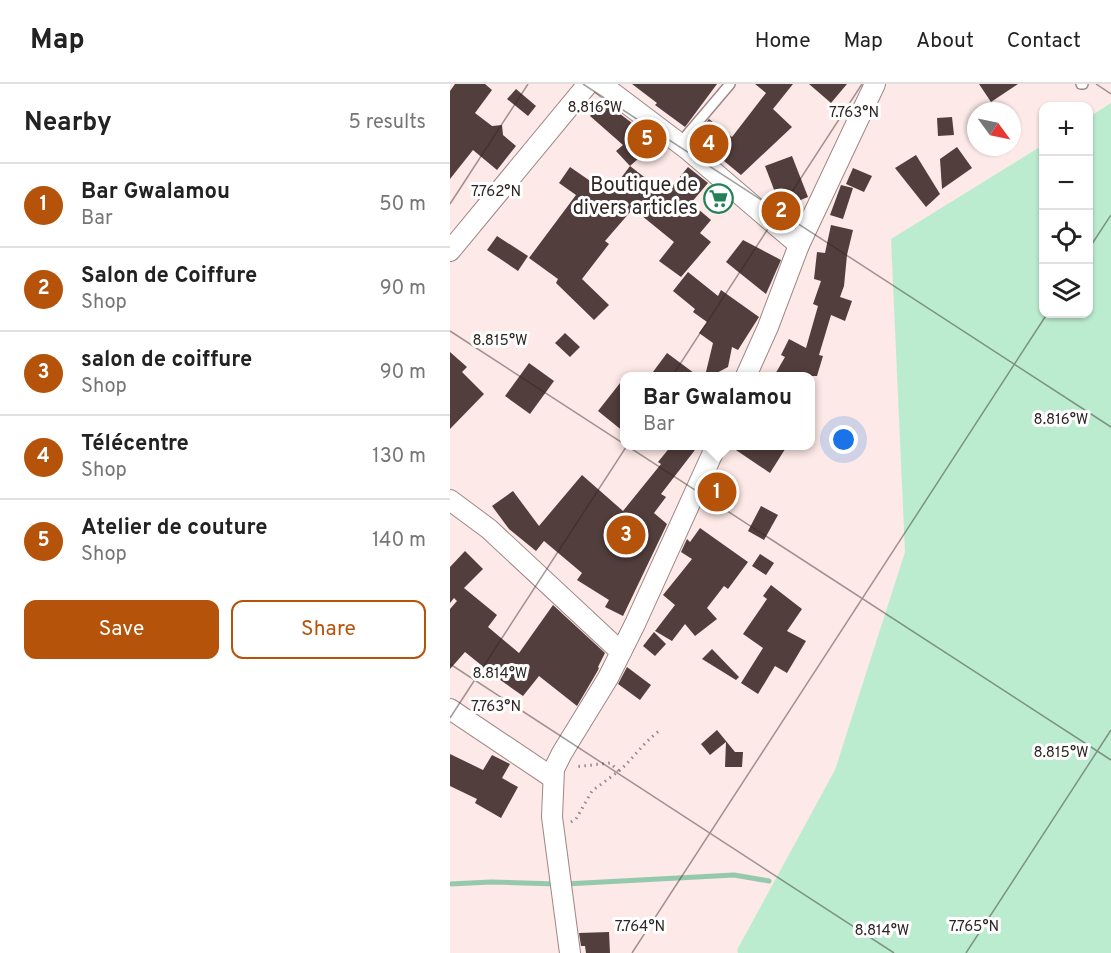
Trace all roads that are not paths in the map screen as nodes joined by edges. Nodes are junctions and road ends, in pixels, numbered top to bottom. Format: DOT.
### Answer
graph roads {
  1 [pos="588,84"];
  2 [pos="601,84"];
  3 [pos="730,84"];
  4 [pos="875,84"];
  5 [pos="680,143"];
  6 [pos="798,245"];
  7 [pos="450,251"];
  8 [pos="748,372"];
  9 [pos="714,450"];
  10 [pos="450,500"];
  11 [pos="621,652"];
  12 [pos="450,709"];
  13 [pos="554,774"];
  14 [pos="570,953"];
  1 -- 7 [label="street"];
  2 -- 5 [label="street"];
  3 -- 5 [label="lane"];
  4 -- 6 [label="street"];
  5 -- 6 [label="street"];
  6 -- 8 [label="street"];
  9 -- 11 [label="street"];
  10 -- 11 [label="street"];
  11 -- 13 [label="street"];
  12 -- 13 [label="street"];
  13 -- 14 [label="street"];
}
